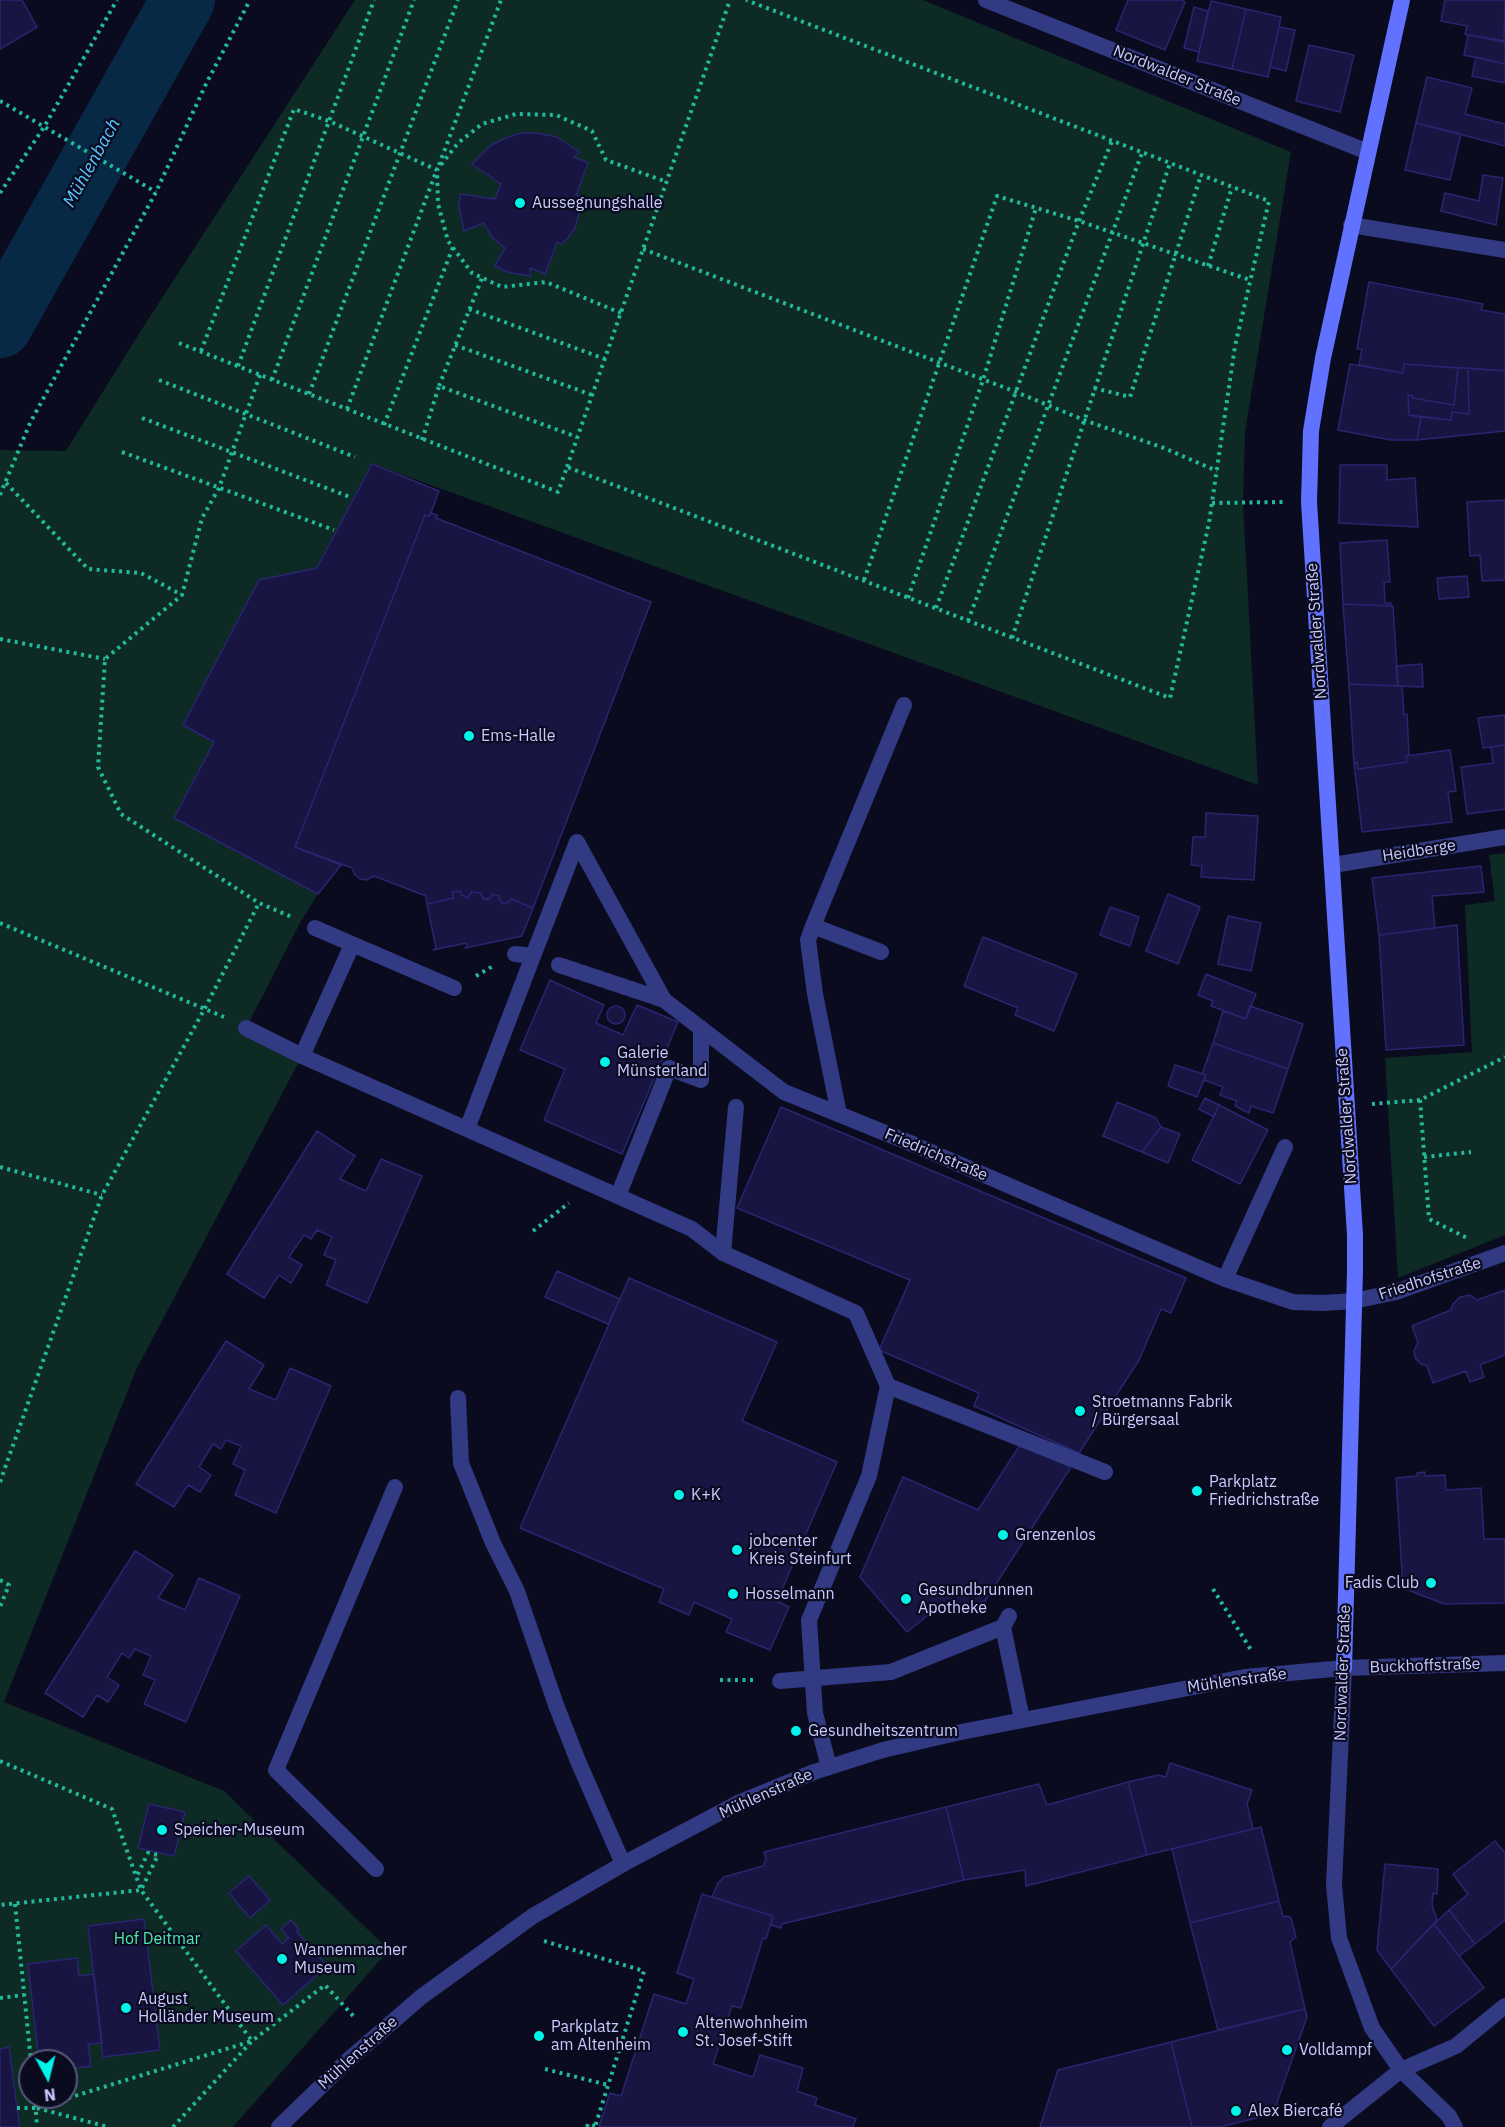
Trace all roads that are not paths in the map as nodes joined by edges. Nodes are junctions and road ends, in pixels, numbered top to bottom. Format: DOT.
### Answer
graph roads {
  1 [pos="986,0"];
  2 [pos="1401,0"];
  3 [pos="1368,152"];
  4 [pos="1351,225"];
  5 [pos="1505,250"];
  6 [pos="904,705"];
  7 [pos="1505,837"];
  8 [pos="1333,865"];
  9 [pos="308,925"];
  10 [pos="813,926"];
  11 [pos="352,945"];
  12 [pos="880,952"];
  13 [pos="515,954"];
  14 [pos="533,956"];
  15 [pos="559,965"];
  16 [pos="454,988"];
  17 [pos="664,1000"];
  18 [pos="246,1028"];
  19 [pos="701,1028"];
  20 [pos="302,1056"];
  21 [pos="736,1107"];
  22 [pos="839,1114"];
  23 [pos="467,1129"];
  24 [pos="1285,1148"];
  25 [pos="618,1196"];
  26 [pos="723,1253"];
  27 [pos="1502,1254"];
  28 [pos="1225,1279"];
  29 [pos="1354,1301"];
  30 [pos="888,1386"];
  31 [pos="458,1398"];
  32 [pos="1105,1472"];
  33 [pos="395,1488"];
  34 [pos="1505,1663"];
  35 [pos="1344,1668"];
  36 [pos="813,1678"];
  37 [pos="780,1681"];
  38 [pos="1022,1719"];
  39 [pos="829,1767"];
  40 [pos="623,1864"];
  41 [pos="376,1869"];
  42 [pos="1505,2006"];
  43 [pos="1401,2070"];
  44 [pos="279,2127"];
  45 [pos="1330,2127"];
  46 [pos="1455,2127"];
  1 -- 3 [label="street, Nordwalder Straße"];
  2 -- 3 [label="main road, Nordwalder Straße"];
  3 -- 4 [label="main road, Nordwalder Straße"];
  4 -- 5 [label="street"];
  4 -- 8 [label="main road, Nordwalder Straße"];
  6 -- 10 [label="street"];
  7 -- 8 [label="street, Heidberge"];
  8 -- 29 [label="main road, Nordwalder Straße"];
  9 -- 11 [label="street"];
  10 -- 12 [label="street"];
  10 -- 22 [label="street"];
  11 -- 16 [label="street"];
  11 -- 20 [label="street"];
  13 -- 14 [label="street"];
  14 -- 17 [label="street"];
  14 -- 23 [label="street"];
  15 -- 17 [label="street"];
  17 -- 19 [label="street, Friedrichstraße"];
  18 -- 20 [label="street"];
  19 -- 22 [label="street, Friedrichstraße"];
  19 -- 25 [label="street"];
  20 -- 23 [label="street"];
  21 -- 26 [label="street"];
  22 -- 28 [label="street, Friedrichstraße"];
  23 -- 25 [label="street"];
  24 -- 28 [label="street"];
  25 -- 26 [label="street"];
  26 -- 30 [label="street"];
  27 -- 29 [label="street, Friedhofstraße"];
  28 -- 29 [label="street, Friedrichstraße"];
  29 -- 35 [label="main road, Nordwalder Straße"];
  30 -- 32 [label="street"];
  30 -- 36 [label="street"];
  31 -- 40 [label="street"];
  33 -- 41 [label="street"];
  34 -- 35 [label="street, Buckhoffstraße"];
  35 -- 38 [label="street, Mühlenstraße"];
  35 -- 43 [label="street, Nordwalder Straße"];
  36 -- 37 [label="street"];
  36 -- 38 [label="street"];
  36 -- 39 [label="street"];
  38 -- 39 [label="street, Mühlenstraße"];
  39 -- 40 [label="street, Mühlenstraße"];
  40 -- 44 [label="street, Mühlenstraße"];
  42 -- 43 [label="street"];
  43 -- 45 [label="street"];
  43 -- 46 [label="street, Nordwalder Straße"];
}
